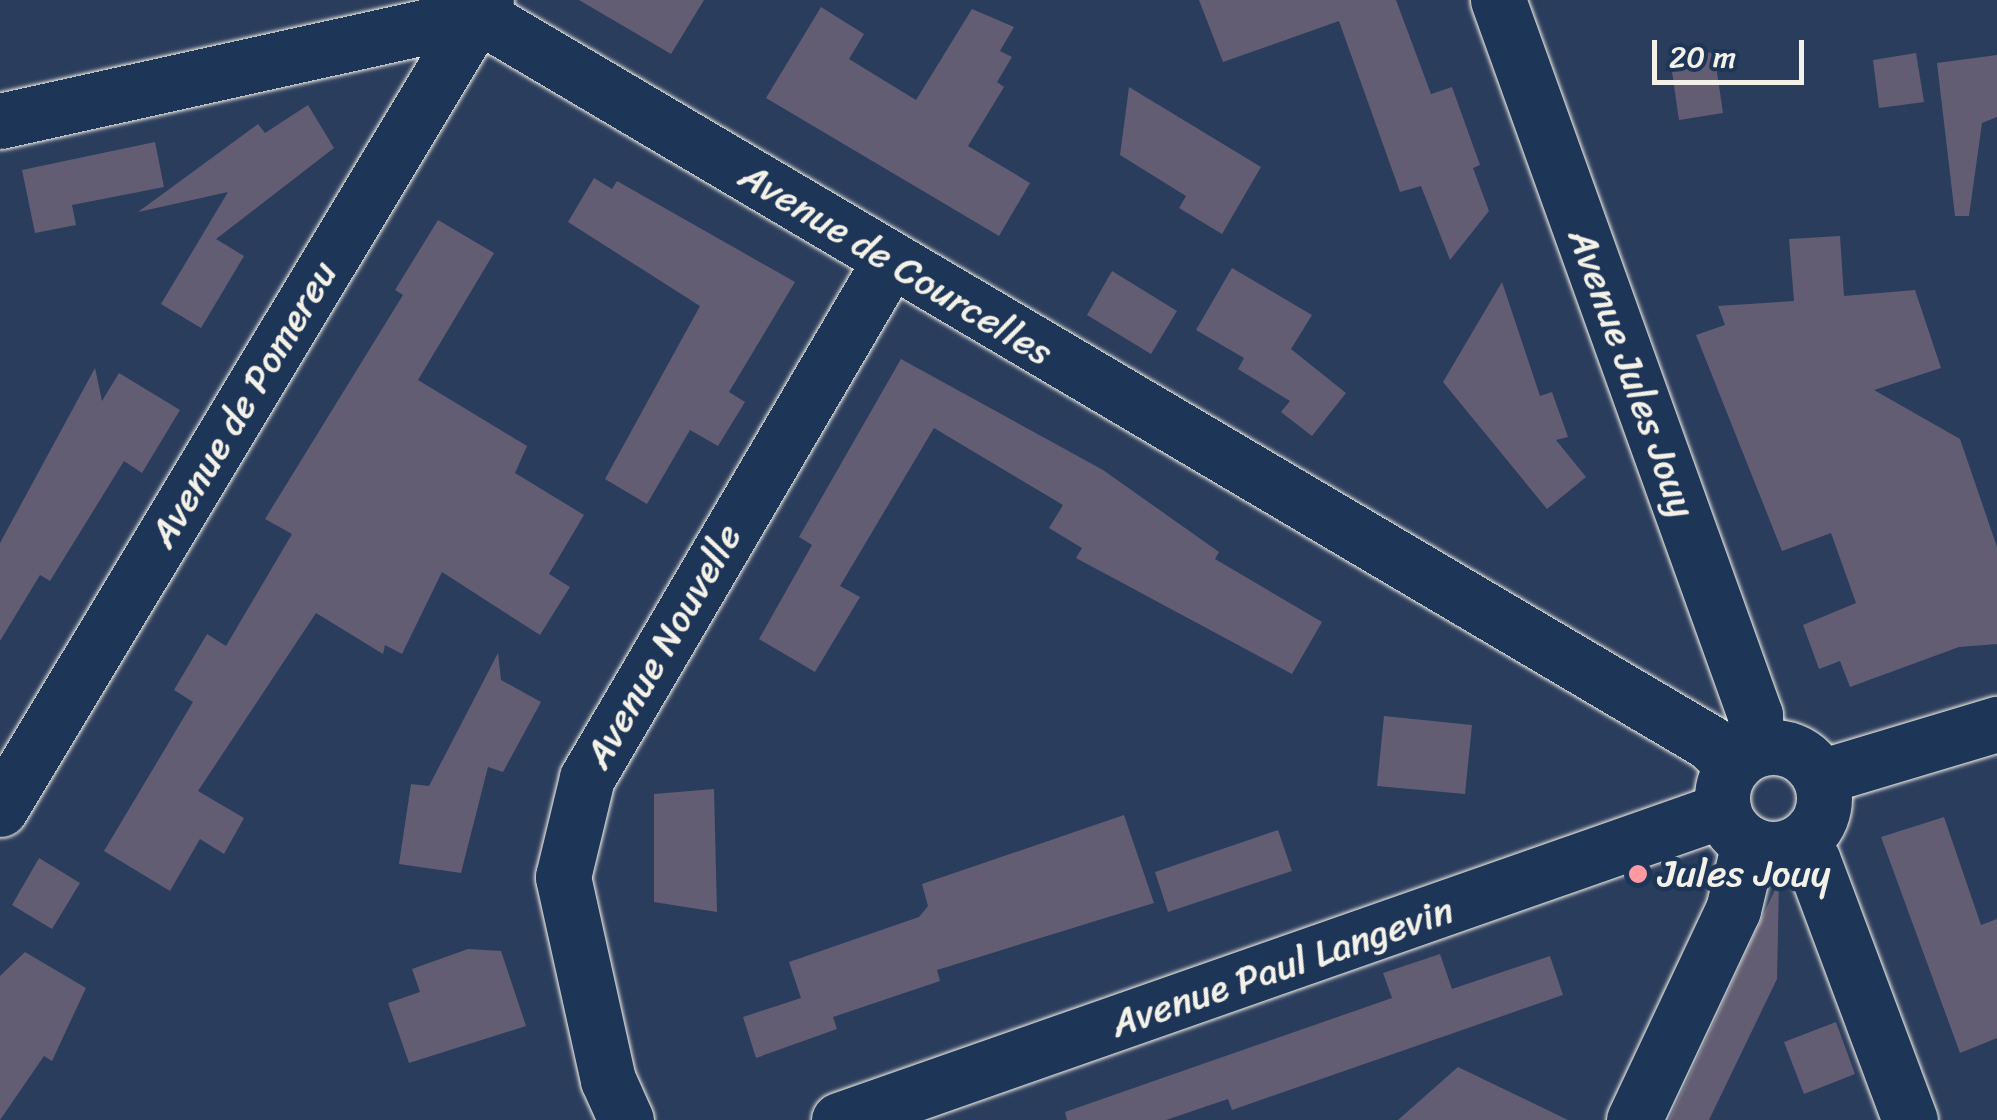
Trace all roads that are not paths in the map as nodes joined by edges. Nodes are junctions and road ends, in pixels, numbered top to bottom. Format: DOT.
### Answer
graph roads {
  1 [pos="1498,0"];
  2 [pos="482,7"];
  3 [pos="0,121"];
  4 [pos="890,262"];
  5 [pos="1997,724"];
  6 [pos="1752,802"];
  7 [pos="0,809"];
  8 [pos="626,1120"];
  9 [pos="838,1120"];
  10 [pos="1634,1120"];
  11 [pos="1910,1120"];
  1 -- 6 [label="street, Avenue Jules Jouy"];
  2 -- 3 [label="street"];
  2 -- 4 [label="street, Avenue de Courcelles"];
  2 -- 7 [label="street, Avenue de Pomereu"];
  4 -- 6 [label="street, Avenue de Courcelles"];
  4 -- 8 [label="street, Avenue Nouvelle"];
  5 -- 6 [label="street"];
  6 -- 9 [label="street, Avenue Paul Langevin"];
  6 -- 10 [label="street"];
  6 -- 11 [label="street, Avenue Jules Jouy"];
}
